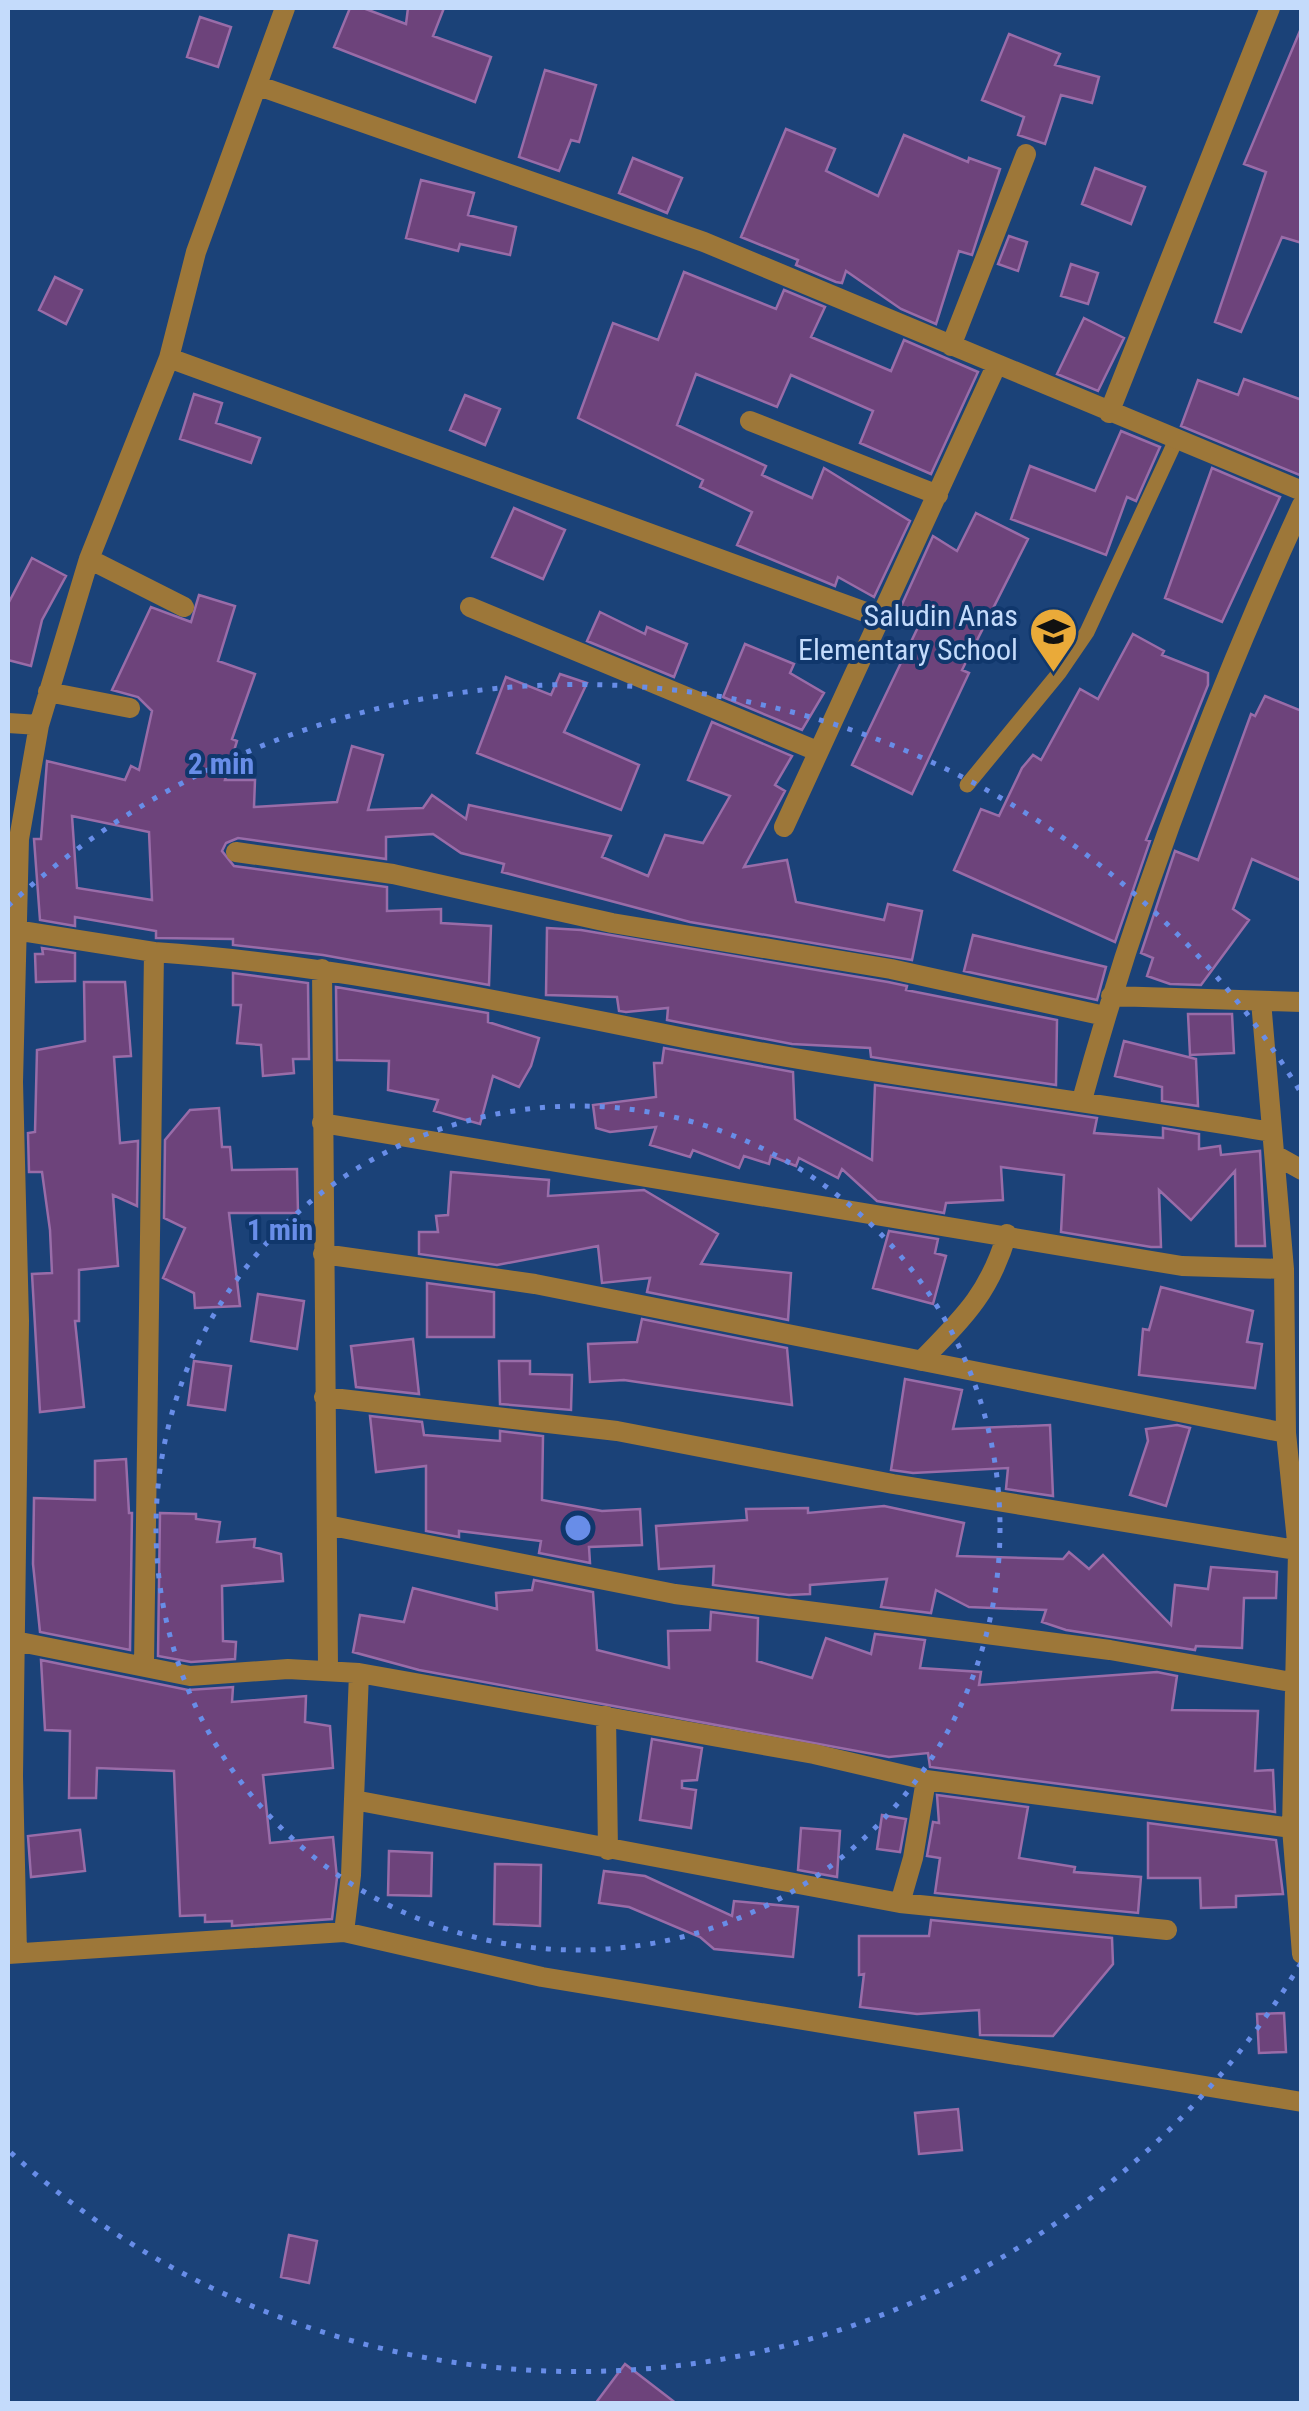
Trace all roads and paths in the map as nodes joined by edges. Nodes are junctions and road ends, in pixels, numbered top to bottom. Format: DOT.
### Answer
graph roads {
  1 [pos="285,8"];
  2 [pos="1270,8"];
  3 [pos="259,86"];
  4 [pos="1026,154"];
  5 [pos="951,346"];
  6 [pos="169,358"];
  7 [pos="996,366"];
  8 [pos="1109,413"];
  9 [pos="750,421"];
  10 [pos="1176,440"];
  11 [pos="1302,491"];
  12 [pos="938,495"];
  13 [pos="1302,505"];
  14 [pos="89,559"];
  15 [pos="184,607"];
  16 [pos="470,607"];
  17 [pos="879,616"];
  18 [pos="48,692"];
  19 [pos="130,708"];
  20 [pos="8,722"];
  21 [pos="40,725"];
  22 [pos="817,750"];
  23 [pos="967,785"];
  24 [pos="784,827"];
  25 [pos="236,852"];
  26 [pos="15,930"];
  27 [pos="154,952"];
  28 [pos="322,969"];
  29 [pos="1261,1000"];
  30 [pos="1302,1002"];
  31 [pos="1108,1006"];
  32 [pos="1082,1100"];
  33 [pos="322,1123"];
  34 [pos="1272,1132"];
  35 [pos="1275,1156"];
  36 [pos="1302,1170"];
  37 [pos="1007,1234"];
  38 [pos="323,1254"];
  39 [pos="1284,1269"];
  40 [pos="922,1360"];
  41 [pos="324,1397"];
  42 [pos="1292,1443"];
  43 [pos="326,1525"];
  44 [pos="1300,1551"];
  45 [pos="16,1641"];
  46 [pos="144,1664"];
  47 [pos="328,1668"];
  48 [pos="358,1673"];
  49 [pos="1298,1683"];
  50 [pos="1299,1714"];
  51 [pos="606,1716"];
  52 [pos="10,1778"];
  53 [pos="926,1780"];
  54 [pos="354,1800"];
  55 [pos="1292,1828"];
  56 [pos="608,1850"];
  57 [pos="1297,1852"];
  58 [pos="900,1903"];
  59 [pos="1167,1930"];
  60 [pos="344,1932"];
  61 [pos="12,1954"];
  62 [pos="1302,1954"];
  63 [pos="1302,2102"];
  1 -- 3 [label="street"];
  2 -- 8 [label="street"];
  3 -- 5 [label="street"];
  3 -- 6 [label="street"];
  4 -- 5 [label="street"];
  5 -- 7 [label="street"];
  6 -- 14 [label="street"];
  6 -- 17 [label="street"];
  7 -- 8 [label="street"];
  7 -- 12 [label="street"];
  8 -- 10 [label="street"];
  9 -- 12 [label="street"];
  10 -- 11 [label="street"];
  10 -- 23 [label="lane"];
  12 -- 17 [label="street"];
  13 -- 31 [label="street"];
  14 -- 15 [label="street"];
  14 -- 18 [label="street"];
  16 -- 22 [label="street"];
  17 -- 22 [label="street"];
  18 -- 19 [label="street"];
  18 -- 21 [label="street"];
  20 -- 21 [label="street"];
  21 -- 26 [label="street"];
  22 -- 24 [label="street"];
  25 -- 31 [label="street"];
  26 -- 27 [label="street"];
  26 -- 45 [label="street"];
  27 -- 28 [label="street"];
  27 -- 46 [label="street"];
  28 -- 32 [label="street"];
  28 -- 33 [label="street"];
  29 -- 30 [label="street"];
  29 -- 31 [label="street"];
  29 -- 34 [label="street"];
  31 -- 32 [label="street"];
  32 -- 34 [label="street"];
  33 -- 37 [label="street"];
  33 -- 38 [label="street"];
  34 -- 35 [label="street"];
  35 -- 36 [label="street"];
  35 -- 39 [label="street"];
  37 -- 39 [label="street"];
  37 -- 40 [label="street"];
  38 -- 40 [label="street"];
  38 -- 41 [label="street"];
  39 -- 42 [label="street"];
  40 -- 42 [label="street"];
  41 -- 43 [label="street"];
  41 -- 44 [label="street"];
  42 -- 44 [label="street"];
  43 -- 47 [label="street"];
  43 -- 49 [label="street"];
  44 -- 49 [label="street"];
  45 -- 46 [label="street"];
  45 -- 52 [label="street"];
  46 -- 47 [label="street"];
  47 -- 48 [label="street"];
  48 -- 51 [label="street"];
  48 -- 54 [label="street"];
  49 -- 50 [label="street"];
  50 -- 55 [label="street"];
  51 -- 53 [label="street"];
  51 -- 56 [label="street"];
  52 -- 61 [label="street"];
  53 -- 55 [label="street"];
  53 -- 58 [label="street"];
  54 -- 56 [label="street"];
  54 -- 60 [label="street"];
  55 -- 57 [label="street"];
  56 -- 58 [label="street"];
  57 -- 62 [label="street"];
  58 -- 59 [label="street"];
  60 -- 61 [label="street"];
  60 -- 63 [label="street"];
}
